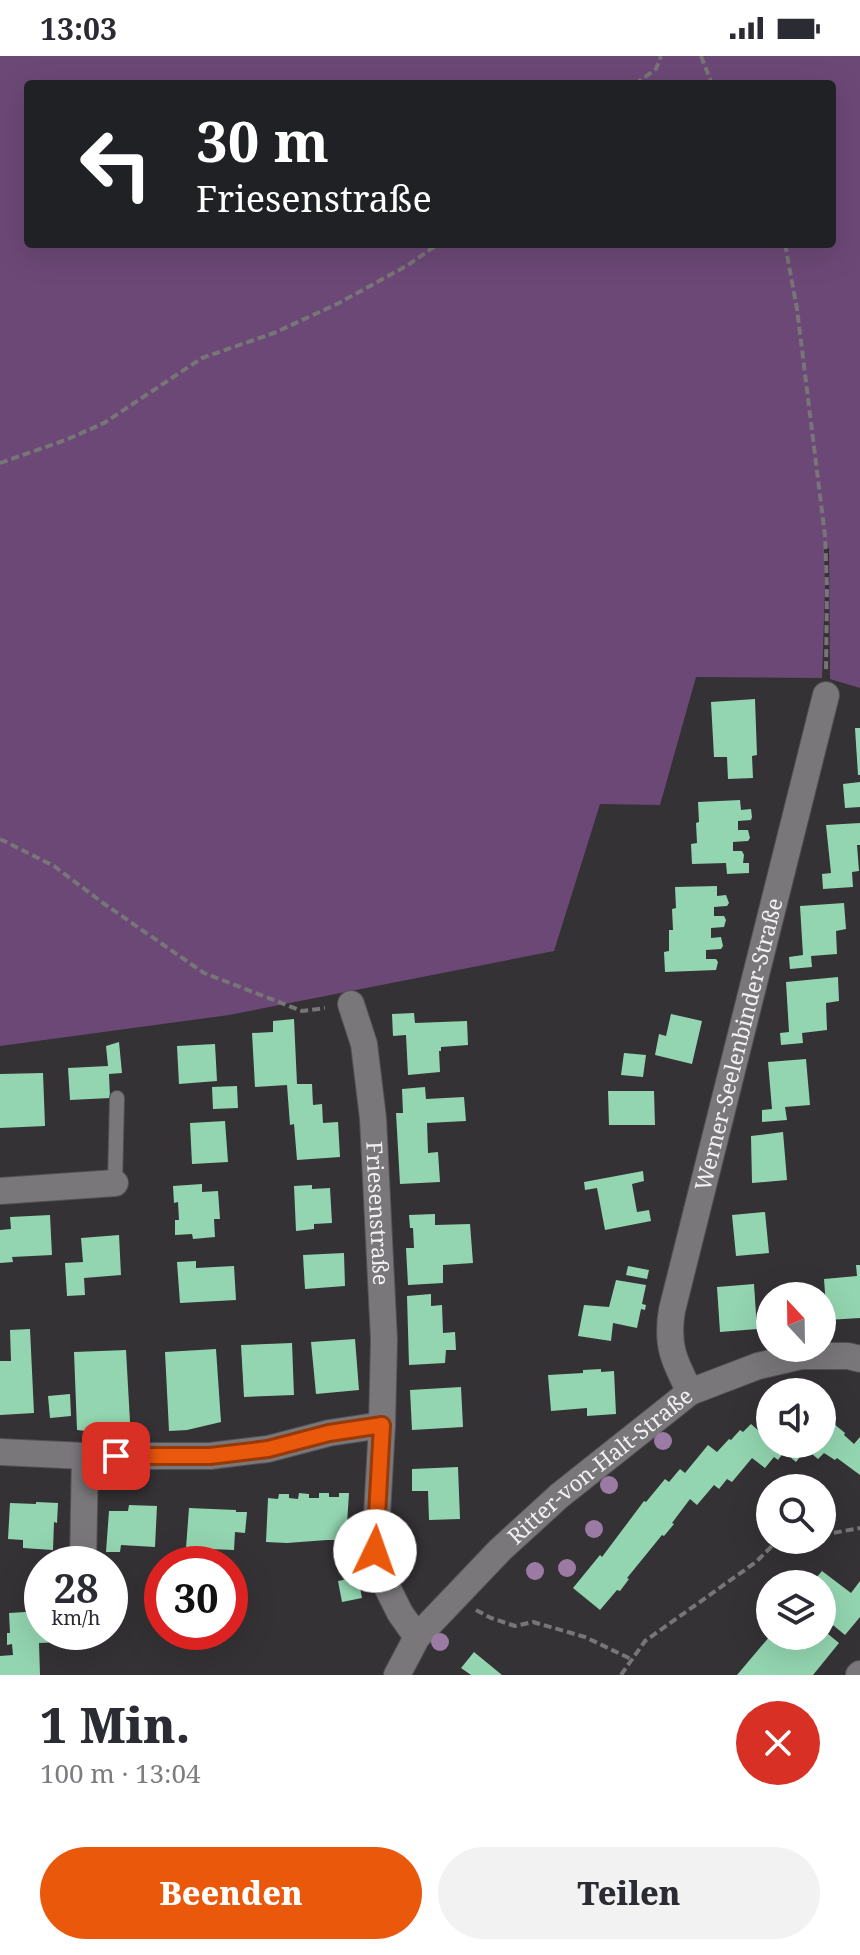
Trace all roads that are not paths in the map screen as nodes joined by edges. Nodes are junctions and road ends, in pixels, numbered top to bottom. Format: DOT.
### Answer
graph roads {
  1 [pos="826,695"];
  2 [pos="351,1004"];
  3 [pos="117,1098"];
  4 [pos="115,1183"];
  5 [pos="0,1191"];
  6 [pos="860,1359"];
  7 [pos="690,1392"];
  8 [pos="382,1425"];
  9 [pos="0,1452"];
  10 [pos="85,1456"];
  11 [pos="83,1546"];
  12 [pos="417,1637"];
  13 [pos="397,1675"];
  1 -- 7 [label="street, Werner-Seelenbinder-Straße"];
  2 -- 8 [label="street, Friesenstraße"];
  3 -- 4 [label="lane"];
  4 -- 5 [label="street"];
  6 -- 7 [label="street, Ritter-von-Halt-Straße"];
  7 -- 12 [label="street, Ritter-von-Halt-Straße"];
  8 -- 10 [label="street"];
  8 -- 12 [label="street, Friesenstraße"];
  9 -- 10 [label="street"];
  10 -- 11 [label="street"];
  12 -- 13 [label="street, Ritter-von-Halt-Straße"];
}
